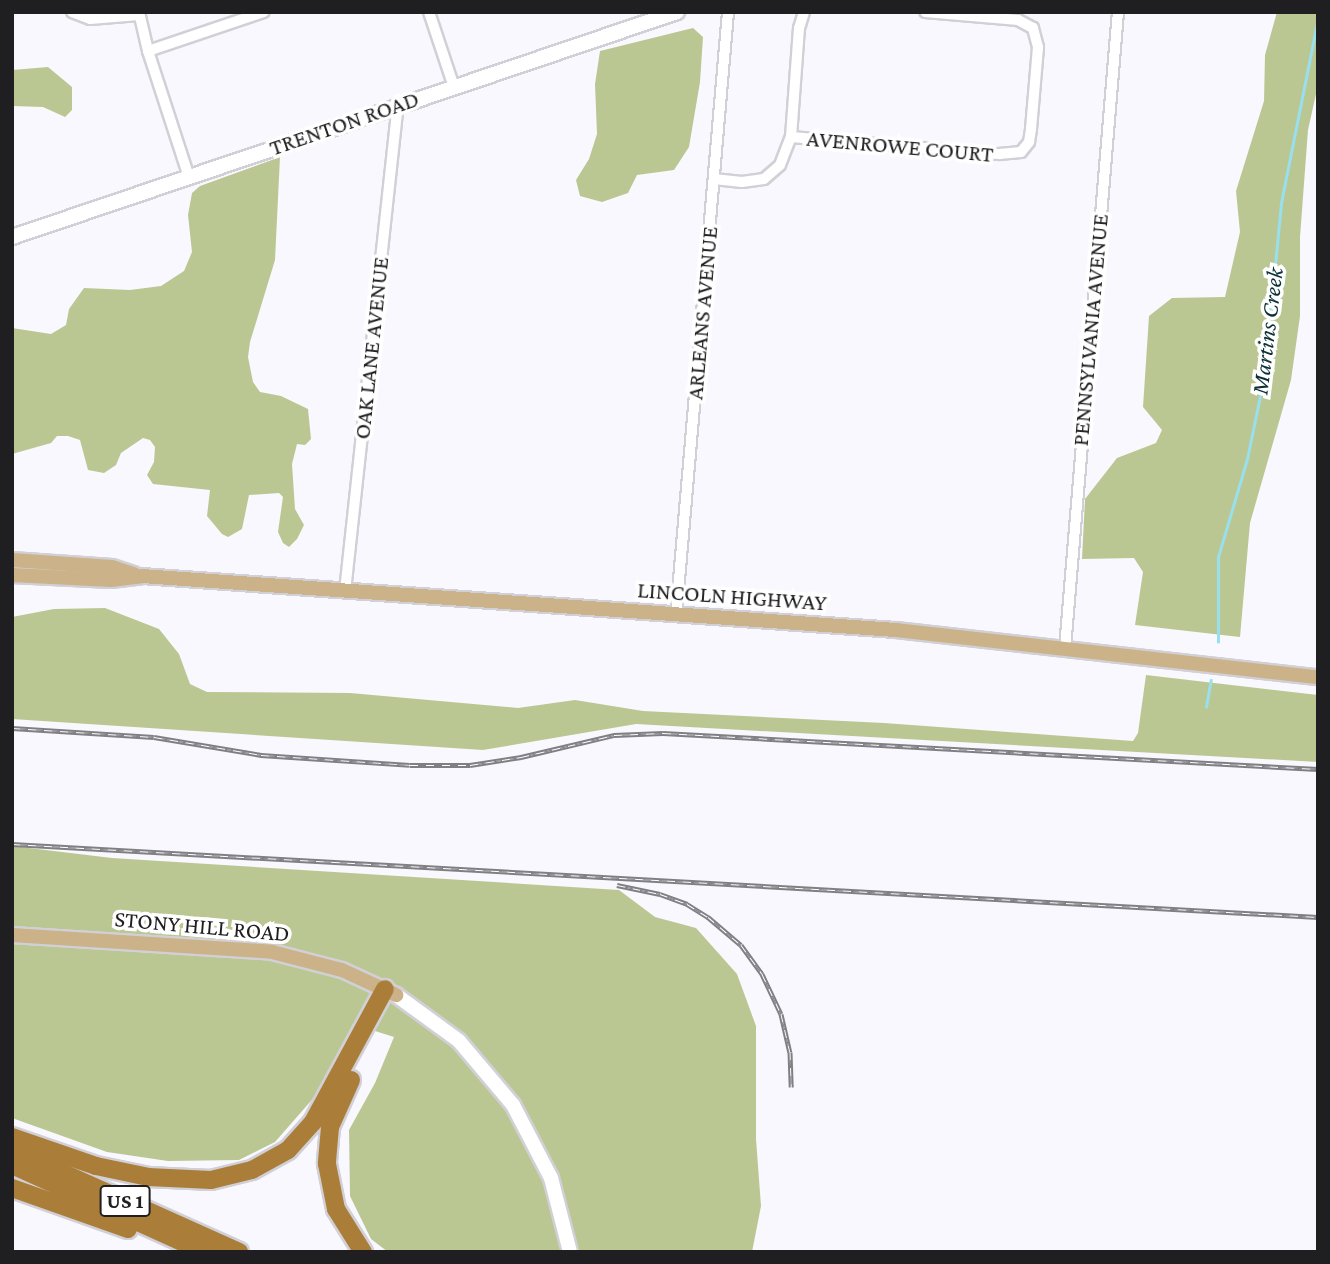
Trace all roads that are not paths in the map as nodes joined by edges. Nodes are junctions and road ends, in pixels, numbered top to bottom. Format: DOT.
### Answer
graph roads {
  1 [pos="72,12"];
  2 [pos="264,12"];
  3 [pos="429,12"];
  4 [pos="677,12"];
  5 [pos="728,12"];
  6 [pos="804,12"];
  7 [pos="925,12"];
  8 [pos="1118,12"];
  9 [pos="139,14"];
  10 [pos="148,51"];
  11 [pos="454,87"];
  12 [pos="398,105"];
  13 [pos="791,136"];
  14 [pos="189,177"];
  15 [pos="714,179"];
  16 [pos="12,237"];
  17 [pos="12,560"];
  18 [pos="12,575"];
  19 [pos="142,576"];
  20 [pos="345,591"];
  21 [pos="676,615"];
  22 [pos="1065,648"];
  23 [pos="1318,677"];
  24 [pos="12,935"];
  25 [pos="390,992"];
  26 [pos="12,1137"];
  27 [pos="12,1150"];
  28 [pos="12,1165"];
  29 [pos="12,1188"];
  30 [pos="194,1252"];
  31 [pos="204,1252"];
  32 [pos="239,1252"];
  33 [pos="363,1252"];
  34 [pos="570,1252"];
  1 -- 9 [label="street"];
  2 -- 10 [label="street"];
  3 -- 11 [label="street"];
  4 -- 11 [label="main road, TRENTON ROAD"];
  5 -- 15 [label="street, ARLEANS AVENUE"];
  6 -- 13 [label="street, AVENROWE COURT"];
  7 -- 13 [label="street, AVENROWE COURT"];
  8 -- 22 [label="street, PENNSYLVANIA AVENUE"];
  9 -- 10 [label="street"];
  10 -- 14 [label="street"];
  11 -- 12 [label="main road, TRENTON ROAD"];
  12 -- 14 [label="main road, TRENTON ROAD"];
  12 -- 20 [label="street, OAK LANE AVENUE"];
  13 -- 15 [label="street"];
  14 -- 16 [label="main road, TRENTON ROAD"];
  15 -- 21 [label="street, ARLEANS AVENUE"];
  17 -- 19 [label="main road, LINCOLN HIGHWAY"];
  18 -- 19 [label="main road, LINCOLN HIGHWAY"];
  19 -- 20 [label="main road, LINCOLN HIGHWAY"];
  20 -- 21 [label="main road, LINCOLN HIGHWAY"];
  21 -- 22 [label="main road, LINCOLN HIGHWAY"];
  22 -- 23 [label="main road, LINCOLN HIGHWAY"];
  24 -- 25 [label="main road, STONY HILL ROAD"];
  25 -- 26 [label="highway"];
  25 -- 33 [label="highway"];
  25 -- 34 [label="main road, STONY HILL ROAD"];
  27 -- 32 [label="highway, US 1"];
  28 -- 31 [label="highway, US 1"];
  29 -- 30 [label="highway"];
}
